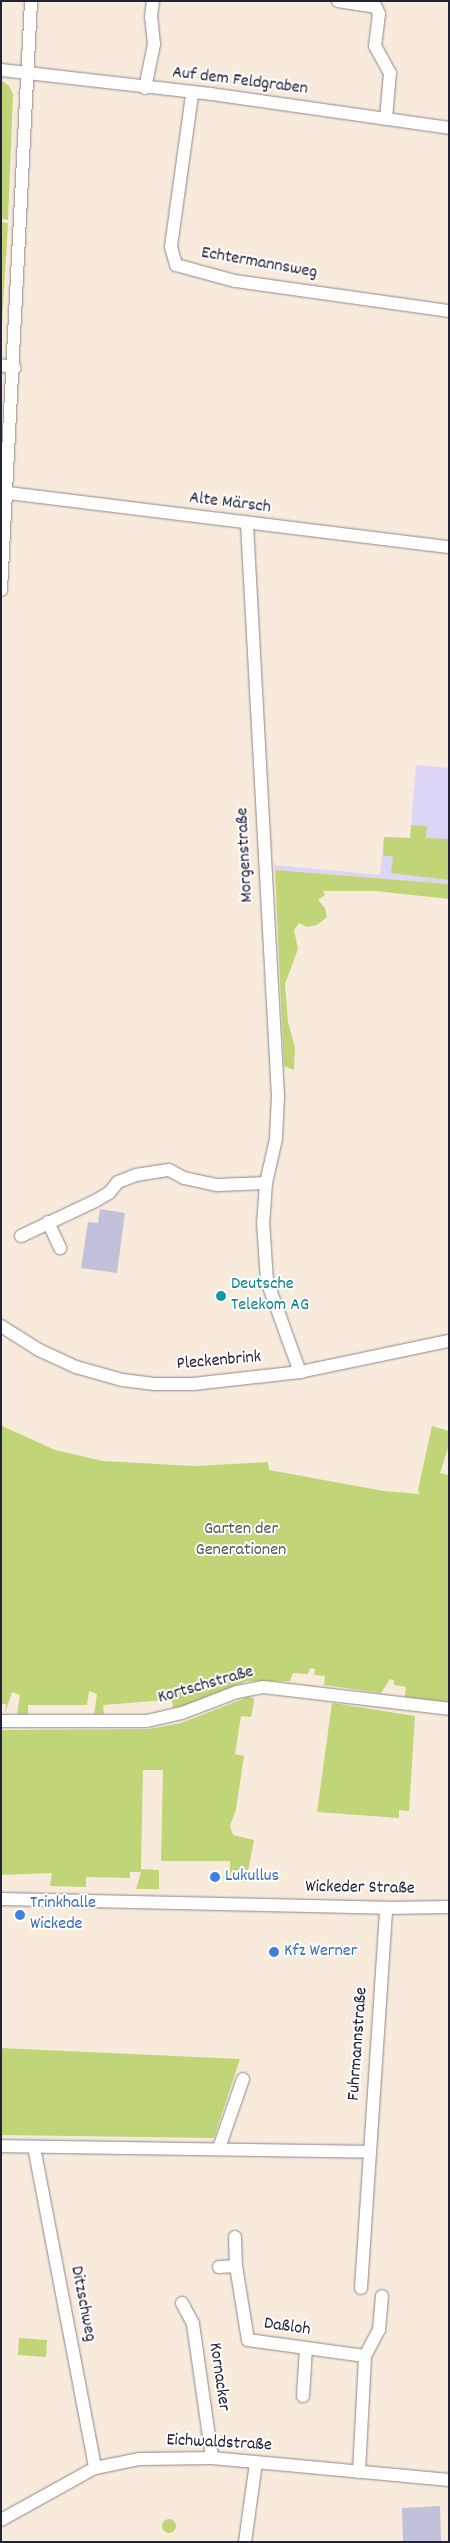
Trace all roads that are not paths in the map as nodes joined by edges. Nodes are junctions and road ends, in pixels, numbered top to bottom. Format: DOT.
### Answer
graph roads {
  1 [pos="31,1"];
  2 [pos="153,1"];
  3 [pos="338,1"];
  4 [pos="1,70"];
  5 [pos="27,73"];
  6 [pos="145,88"];
  7 [pos="192,94"];
  8 [pos="386,119"];
  9 [pos="449,128"];
  10 [pos="449,311"];
  11 [pos="1,365"];
  12 [pos="15,368"];
  13 [pos="8,493"];
  14 [pos="248,524"];
  15 [pos="449,547"];
  16 [pos="1,590"];
  17 [pos="266,1183"];
  18 [pos="48,1222"];
  19 [pos="21,1236"];
  20 [pos="60,1248"];
  21 [pos="1,1326"];
  22 [pos="449,1341"];
  23 [pos="300,1372"];
  24 [pos="449,1709"];
  25 [pos="1,1721"];
  26 [pos="1,1899"];
  27 [pos="449,1907"];
  28 [pos="386,1908"];
  29 [pos="243,2079"];
  30 [pos="1,2146"];
  31 [pos="34,2147"];
  32 [pos="219,2148"];
  33 [pos="369,2152"];
  34 [pos="235,2237"];
  35 [pos="236,2266"];
  36 [pos="219,2267"];
  37 [pos="361,2288"];
  38 [pos="382,2296"];
  39 [pos="182,2303"];
  40 [pos="306,2348"];
  41 [pos="365,2356"];
  42 [pos="303,2396"];
  43 [pos="212,2458"];
  44 [pos="256,2463"];
  45 [pos="95,2468"];
  46 [pos="359,2472"];
  47 [pos="449,2480"];
  48 [pos="1,2520"];
  49 [pos="245,2542"];
  1 -- 5 [label="street"];
  2 -- 6 [label="street"];
  3 -- 8 [label="street"];
  4 -- 5 [label="street, Auf dem Feldgraben"];
  5 -- 6 [label="street, Auf dem Feldgraben"];
  5 -- 12 [label="street"];
  6 -- 7 [label="street, Auf dem Feldgraben"];
  7 -- 8 [label="street, Auf dem Feldgraben"];
  7 -- 10 [label="street, Echtermannsweg"];
  8 -- 9 [label="street, Auf dem Feldgraben"];
  11 -- 12 [label="street"];
  12 -- 13 [label="street"];
  13 -- 14 [label="street, Alte Märsch"];
  13 -- 16 [label="street"];
  14 -- 15 [label="street, Alte Märsch"];
  14 -- 17 [label="street, Morgenstraße"];
  17 -- 18 [label="street"];
  17 -- 23 [label="street, Morgenstraße"];
  18 -- 19 [label="street"];
  18 -- 20 [label="street"];
  21 -- 23 [label="street, Pleckenbrink"];
  22 -- 23 [label="street, Pleckenbrink"];
  24 -- 25 [label="street, Kortschstraße"];
  26 -- 28 [label="street, Wickeder Straße"];
  27 -- 28 [label="street, Wickeder Straße"];
  28 -- 33 [label="street, Fuhrmannstraße"];
  29 -- 32 [label="street"];
  30 -- 31 [label="street"];
  31 -- 32 [label="street"];
  31 -- 45 [label="street, Ditzschweg"];
  32 -- 33 [label="street"];
  33 -- 37 [label="street, Fuhrmannstraße"];
  34 -- 35 [label="street, Daßloh"];
  35 -- 36 [label="street"];
  35 -- 40 [label="street, Daßloh"];
  38 -- 41 [label="street"];
  39 -- 43 [label="street, Kornacker"];
  40 -- 41 [label="street, Daßloh"];
  40 -- 42 [label="street"];
  41 -- 46 [label="street"];
  43 -- 44 [label="street, Eichwaldstraße"];
  43 -- 45 [label="street, Eichwaldstraße"];
  44 -- 46 [label="street, Eichwaldstraße"];
  44 -- 49 [label="street"];
  45 -- 48 [label="street, Eichwaldstraße"];
  46 -- 47 [label="street, Eichwaldstraße"];
}
